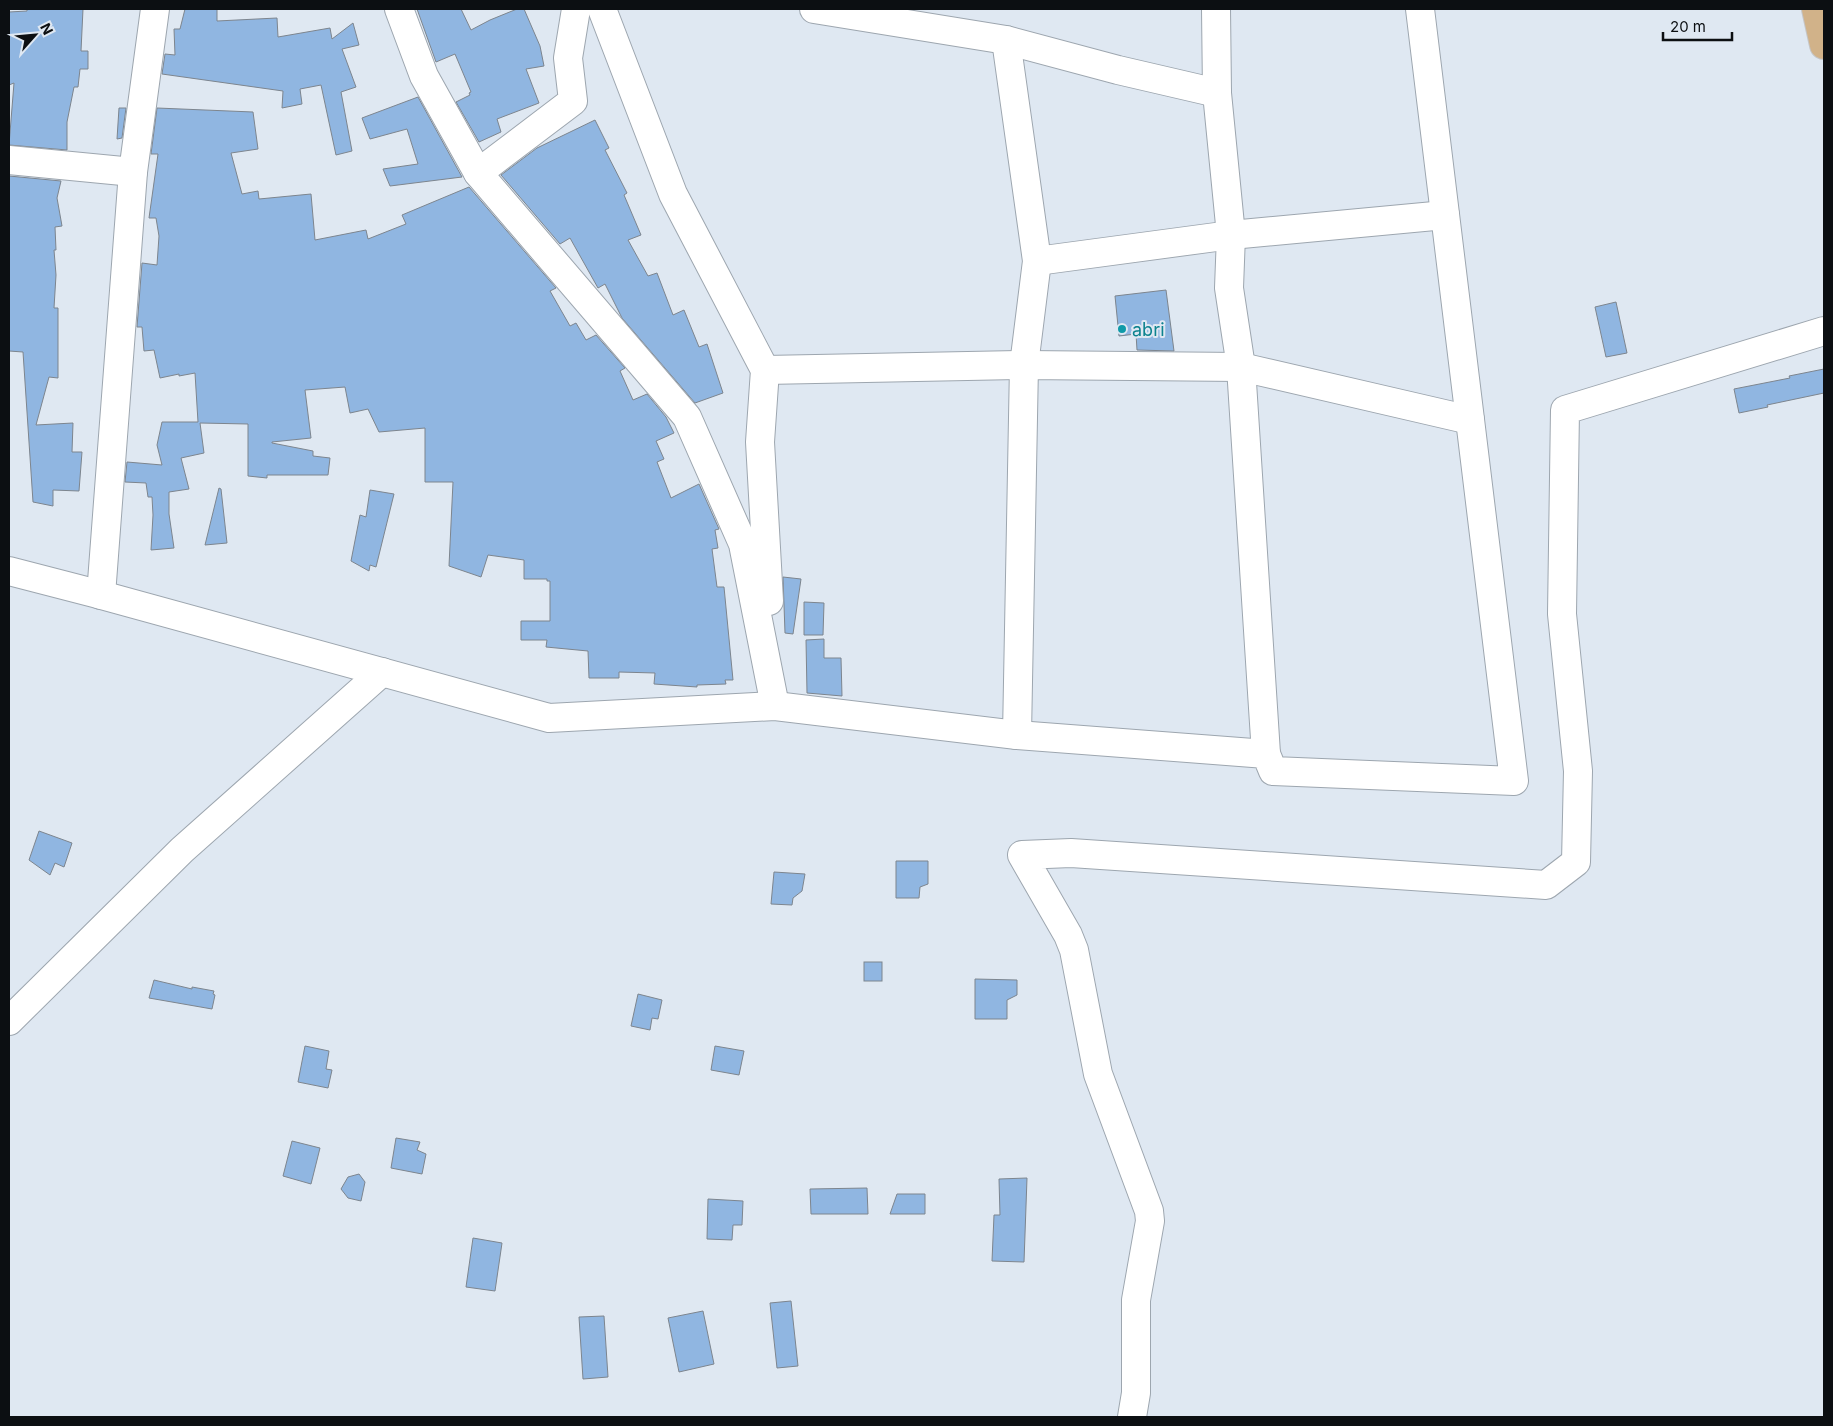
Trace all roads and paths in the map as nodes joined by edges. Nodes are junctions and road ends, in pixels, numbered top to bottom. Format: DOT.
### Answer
graph roads {
  1 [pos="155,9"];
  2 [pos="399,9"];
  3 [pos="576,9"];
  4 [pos="602,9"];
  5 [pos="814,9"];
  6 [pos="1216,9"];
  7 [pos="1420,9"];
  8 [pos="1816,9"];
  9 [pos="1006,40"];
  10 [pos="1824,45"];
  11 [pos="1217,93"];
  12 [pos="9,160"];
  13 [pos="133,172"];
  14 [pos="478,173"];
  15 [pos="1444,215"];
  16 [pos="1231,235"];
  17 [pos="1037,260"];
  18 [pos="1824,330"];
  19 [pos="1024,364"];
  20 [pos="1240,367"];
  21 [pos="765,370"];
  22 [pos="1470,420"];
  23 [pos="9,571"];
  24 [pos="101,595"];
  25 [pos="382,672"];
  26 [pos="775,706"];
  27 [pos="1017,735"];
  28 [pos="1266,754"];
  29 [pos="9,1021"];
  30 [pos="1132,1417"];
  1 -- 13 [label="street"];
  2 -- 14 [label="street"];
  3 -- 14 [label="street"];
  4 -- 21 [label="street"];
  5 -- 9 [label="street"];
  6 -- 11 [label="street"];
  7 -- 15 [label="street"];
  8 -- 10 [label="main road"];
  9 -- 11 [label="street"];
  9 -- 17 [label="street"];
  11 -- 16 [label="street"];
  12 -- 13 [label="street"];
  13 -- 24 [label="street"];
  14 -- 26 [label="street"];
  15 -- 16 [label="street"];
  15 -- 22 [label="street"];
  16 -- 17 [label="street"];
  16 -- 20 [label="street"];
  17 -- 19 [label="street"];
  18 -- 30 [label="street"];
  19 -- 20 [label="street"];
  19 -- 21 [label="street"];
  19 -- 27 [label="street"];
  20 -- 22 [label="street"];
  20 -- 28 [label="street"];
  21 -- 26 [label="street"];
  22 -- 28 [label="street"];
  23 -- 24 [label="street"];
  24 -- 25 [label="street"];
  25 -- 26 [label="street"];
  25 -- 29 [label="street"];
  26 -- 27 [label="street"];
  27 -- 28 [label="street"];
}
